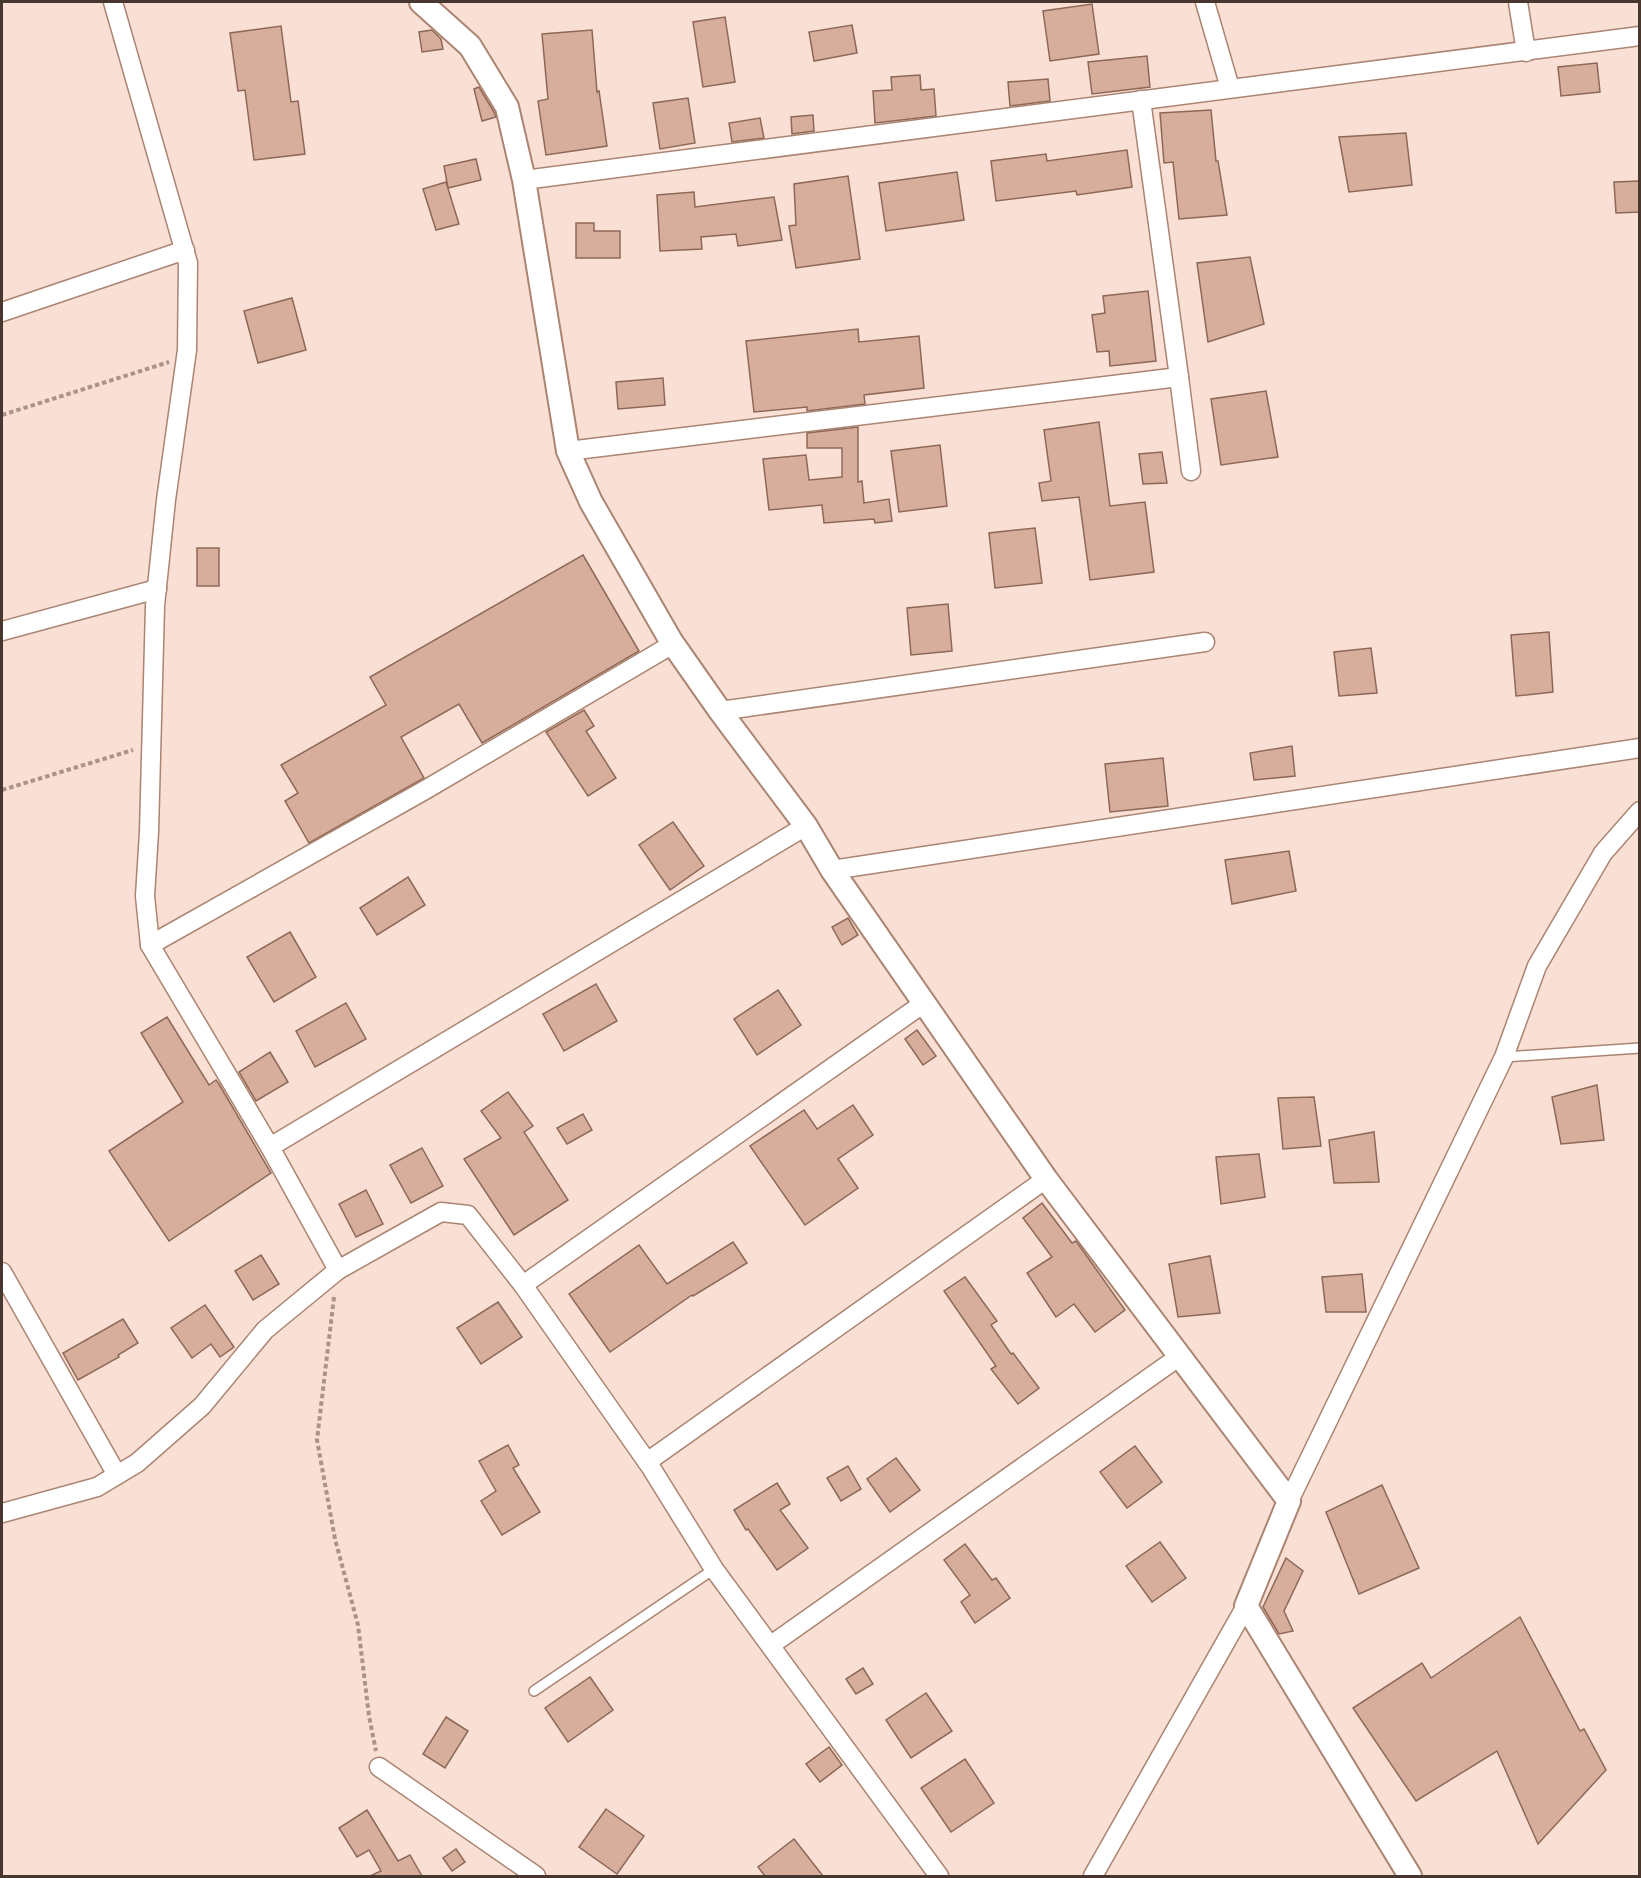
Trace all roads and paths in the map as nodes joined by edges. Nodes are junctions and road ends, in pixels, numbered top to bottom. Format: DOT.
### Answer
graph roads {
  1 [pos="114,2"];
  2 [pos="421,2"];
  3 [pos="1205,2"];
  4 [pos="1518,2"];
  5 [pos="1640,36"];
  6 [pos="1527,52"];
  7 [pos="1230,88"];
  8 [pos="1141,100"];
  9 [pos="524,180"];
  10 [pos="185,250"];
  11 [pos="2,312"];
  12 [pos="186,357"];
  13 [pos="1179,377"];
  14 [pos="2,415"];
  15 [pos="568,451"];
  16 [pos="1191,471"];
  17 [pos="157,589"];
  18 [pos="2,631"];
  19 [pos="1205,642"];
  20 [pos="673,644"];
  21 [pos="720,711"];
  22 [pos="152,744"];
  23 [pos="1640,748"];
  24 [pos="2,790"];
  25 [pos="1640,811"];
  26 [pos="806,826"];
  27 [pos="832,870"];
  28 [pos="150,945"];
  29 [pos="924,1003"];
  30 [pos="1640,1048"];
  31 [pos="1504,1057"];
  32 [pos="270,1147"];
  33 [pos="1046,1179"];
  34 [pos="338,1270"];
  35 [pos="2,1272"];
  36 [pos="522,1285"];
  37 [pos="1180,1356"];
  38 [pos="647,1462"];
  39 [pos="117,1475"];
  40 [pos="1288,1501"];
  41 [pos="2,1513"];
  42 [pos="714,1569"];
  43 [pos="1246,1606"];
  44 [pos="771,1646"];
  45 [pos="534,1691"];
  46 [pos="379,1767"];
  47 [pos="536,1876"];
  48 [pos="939,1876"];
  49 [pos="1093,1876"];
  50 [pos="1410,1876"];
  1 -- 10 [label="street"];
  2 -- 9 [label="street"];
  3 -- 7 [label="street"];
  4 -- 6 [label="street"];
  5 -- 6 [label="street"];
  6 -- 7 [label="street"];
  7 -- 8 [label="street"];
  8 -- 9 [label="street"];
  8 -- 13 [label="street"];
  9 -- 15 [label="street"];
  10 -- 11 [label="street"];
  10 -- 12 [label="street"];
  12 -- 14 [label="path"];
  12 -- 17 [label="street"];
  13 -- 15 [label="street"];
  13 -- 16 [label="street"];
  15 -- 20 [label="street"];
  17 -- 18 [label="street"];
  17 -- 22 [label="street"];
  19 -- 21 [label="street"];
  20 -- 21 [label="street"];
  20 -- 28 [label="street"];
  21 -- 26 [label="street"];
  22 -- 24 [label="path"];
  22 -- 28 [label="street"];
  23 -- 27 [label="street"];
  25 -- 31 [label="street"];
  26 -- 27 [label="street"];
  26 -- 32 [label="street"];
  27 -- 29 [label="street"];
  28 -- 32 [label="street"];
  29 -- 33 [label="street"];
  29 -- 36 [label="street"];
  30 -- 31 [label="lane"];
  31 -- 40 [label="street"];
  32 -- 34 [label="street"];
  33 -- 37 [label="street"];
  33 -- 38 [label="street"];
  34 -- 36 [label="street"];
  34 -- 39 [label="street"];
  34 -- 46 [label="path"];
  35 -- 39 [label="street"];
  36 -- 38 [label="street"];
  37 -- 40 [label="street"];
  37 -- 44 [label="street"];
  38 -- 42 [label="street"];
  39 -- 41 [label="street"];
  40 -- 43 [label="street"];
  42 -- 44 [label="street"];
  42 -- 45 [label="lane"];
  43 -- 49 [label="street"];
  43 -- 50 [label="street"];
  44 -- 48 [label="street"];
  46 -- 47 [label="street"];
}
